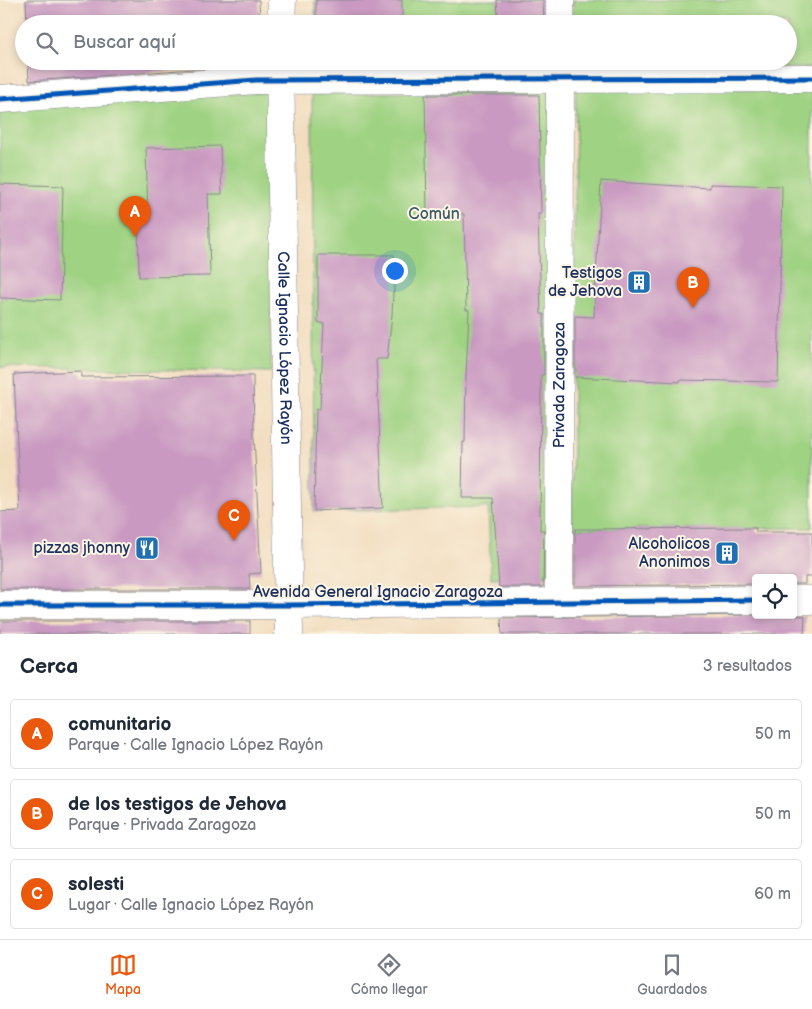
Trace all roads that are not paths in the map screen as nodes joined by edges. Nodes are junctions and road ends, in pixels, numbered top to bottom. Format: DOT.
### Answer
graph roads {
  1 [pos="282,0"];
  2 [pos="560,0"];
  3 [pos="281,15"];
  4 [pos="560,15"];
  5 [pos="560,70"];
  6 [pos="280,71"];
  7 [pos="812,78"];
  8 [pos="0,99"];
  9 [pos="752,600"];
  10 [pos="797,600"];
  11 [pos="812,600"];
  12 [pos="559,603"];
  13 [pos="0,605"];
  14 [pos="288,605"];
  15 [pos="289,634"];
  1 -- 3 [label="street"];
  2 -- 4 [label="street"];
  5 -- 6 [label="street"];
  5 -- 7 [label="street"];
  5 -- 12 [label="street, Privada Zaragoza"];
  6 -- 8 [label="street"];
  6 -- 14 [label="street, Calle Ignacio López Rayón"];
  9 -- 12 [label="street, Avenida General Ignacio Zaragoza"];
  10 -- 11 [label="street"];
  12 -- 14 [label="street, Avenida General Ignacio Zaragoza"];
  13 -- 14 [label="street, Avenida General Ignacio Zaragoza"];
  14 -- 15 [label="street, Calle Ignacio López Rayón"];
}
